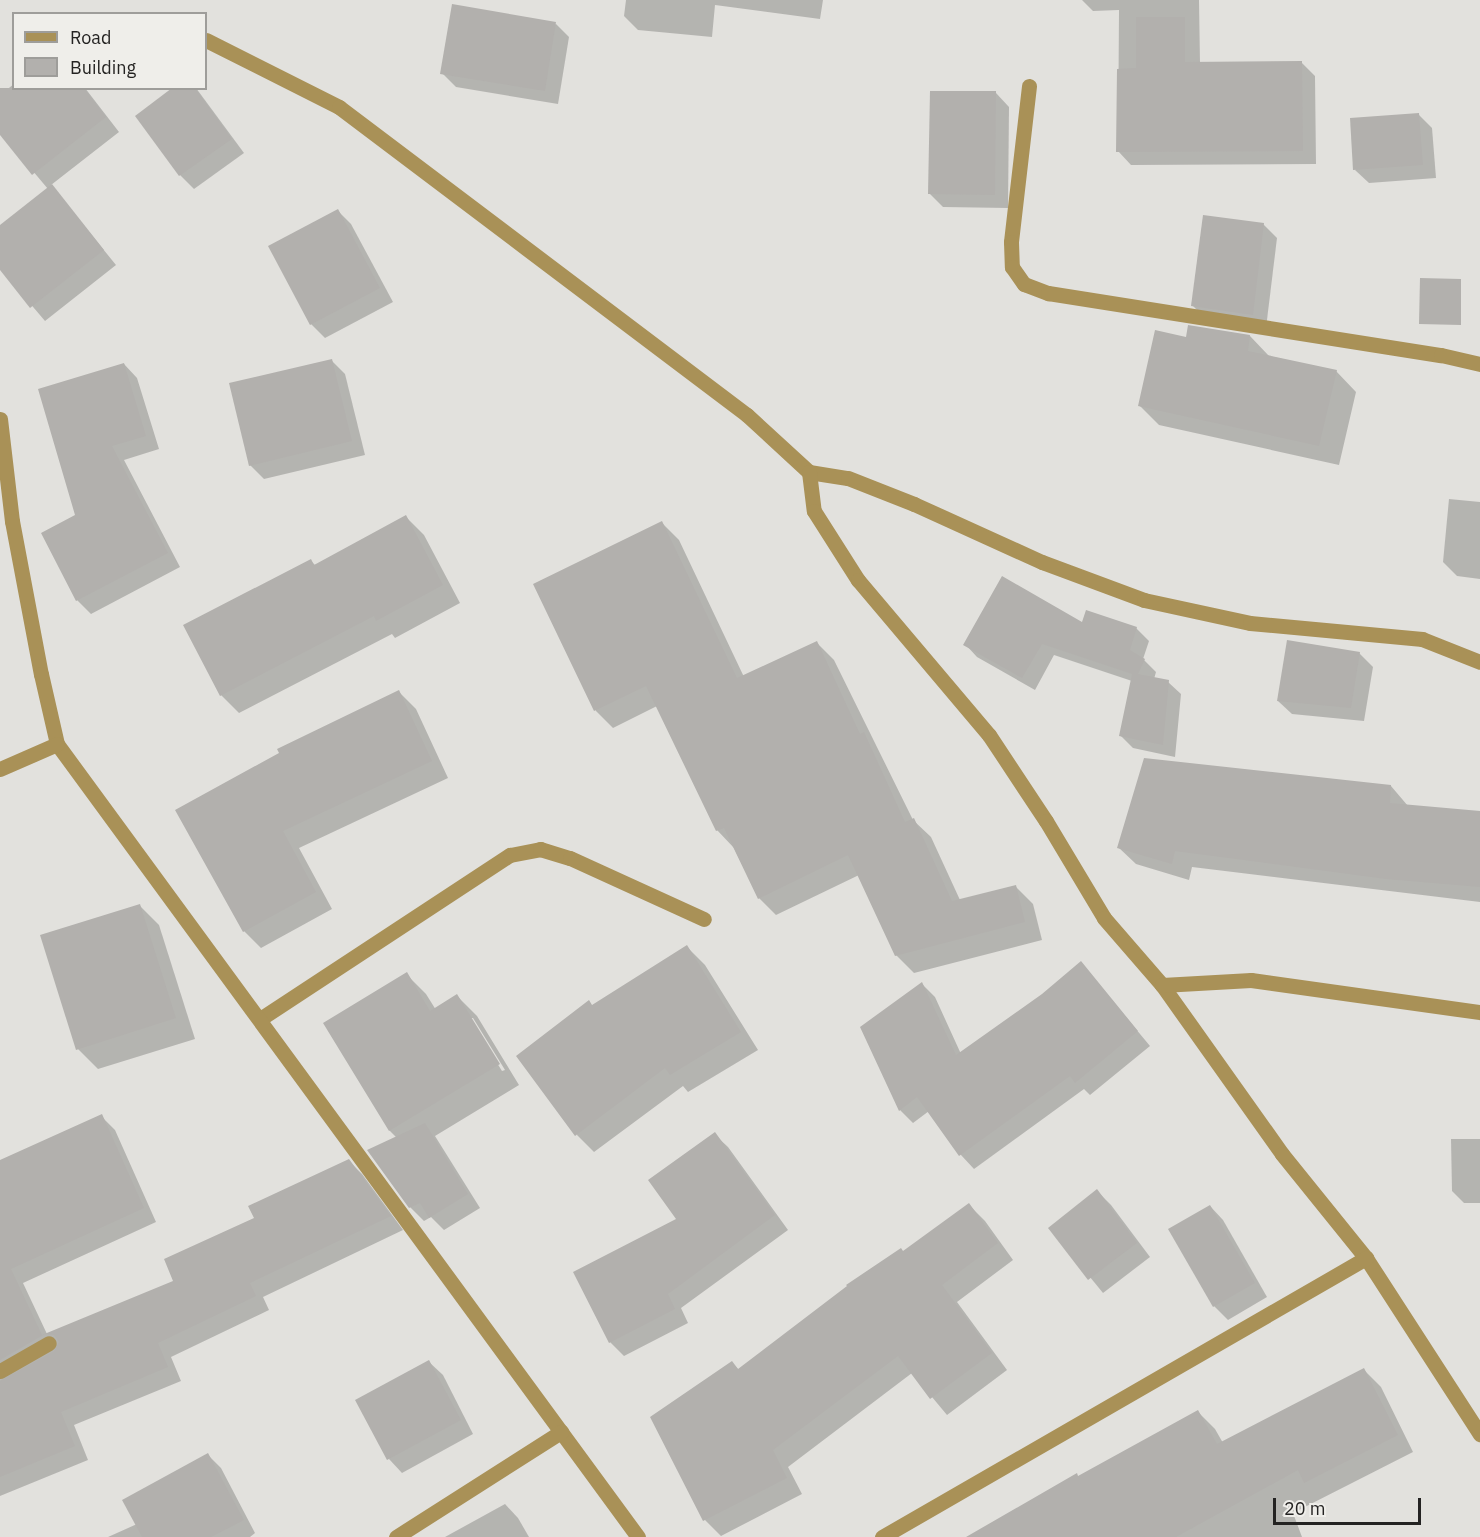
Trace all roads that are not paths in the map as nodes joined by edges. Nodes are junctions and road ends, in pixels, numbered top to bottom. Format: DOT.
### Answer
graph roads {
  1 [pos="207,41"];
  2 [pos="1029,86"];
  3 [pos="1480,364"];
  4 [pos="0,419"];
  5 [pos="808,472"];
  6 [pos="1480,662"];
  7 [pos="57,744"];
  8 [pos="0,769"];
  9 [pos="704,919"];
  10 [pos="1162,985"];
  11 [pos="1480,1012"];
  12 [pos="260,1019"];
  13 [pos="1366,1258"];
  14 [pos="50,1343"];
  15 [pos="0,1371"];
  16 [pos="561,1432"];
  17 [pos="1480,1434"];
  18 [pos="396,1537"];
  19 [pos="638,1537"];
  20 [pos="882,1537"];
  1 -- 5 [label="street"];
  2 -- 3 [label="street"];
  4 -- 7 [label="street"];
  5 -- 6 [label="street"];
  5 -- 10 [label="street"];
  7 -- 8 [label="street"];
  7 -- 12 [label="street"];
  9 -- 12 [label="street"];
  10 -- 11 [label="street"];
  10 -- 13 [label="street"];
  12 -- 16 [label="street"];
  13 -- 17 [label="street"];
  13 -- 20 [label="street"];
  14 -- 15 [label="street"];
  16 -- 18 [label="street"];
  16 -- 19 [label="street"];
}
